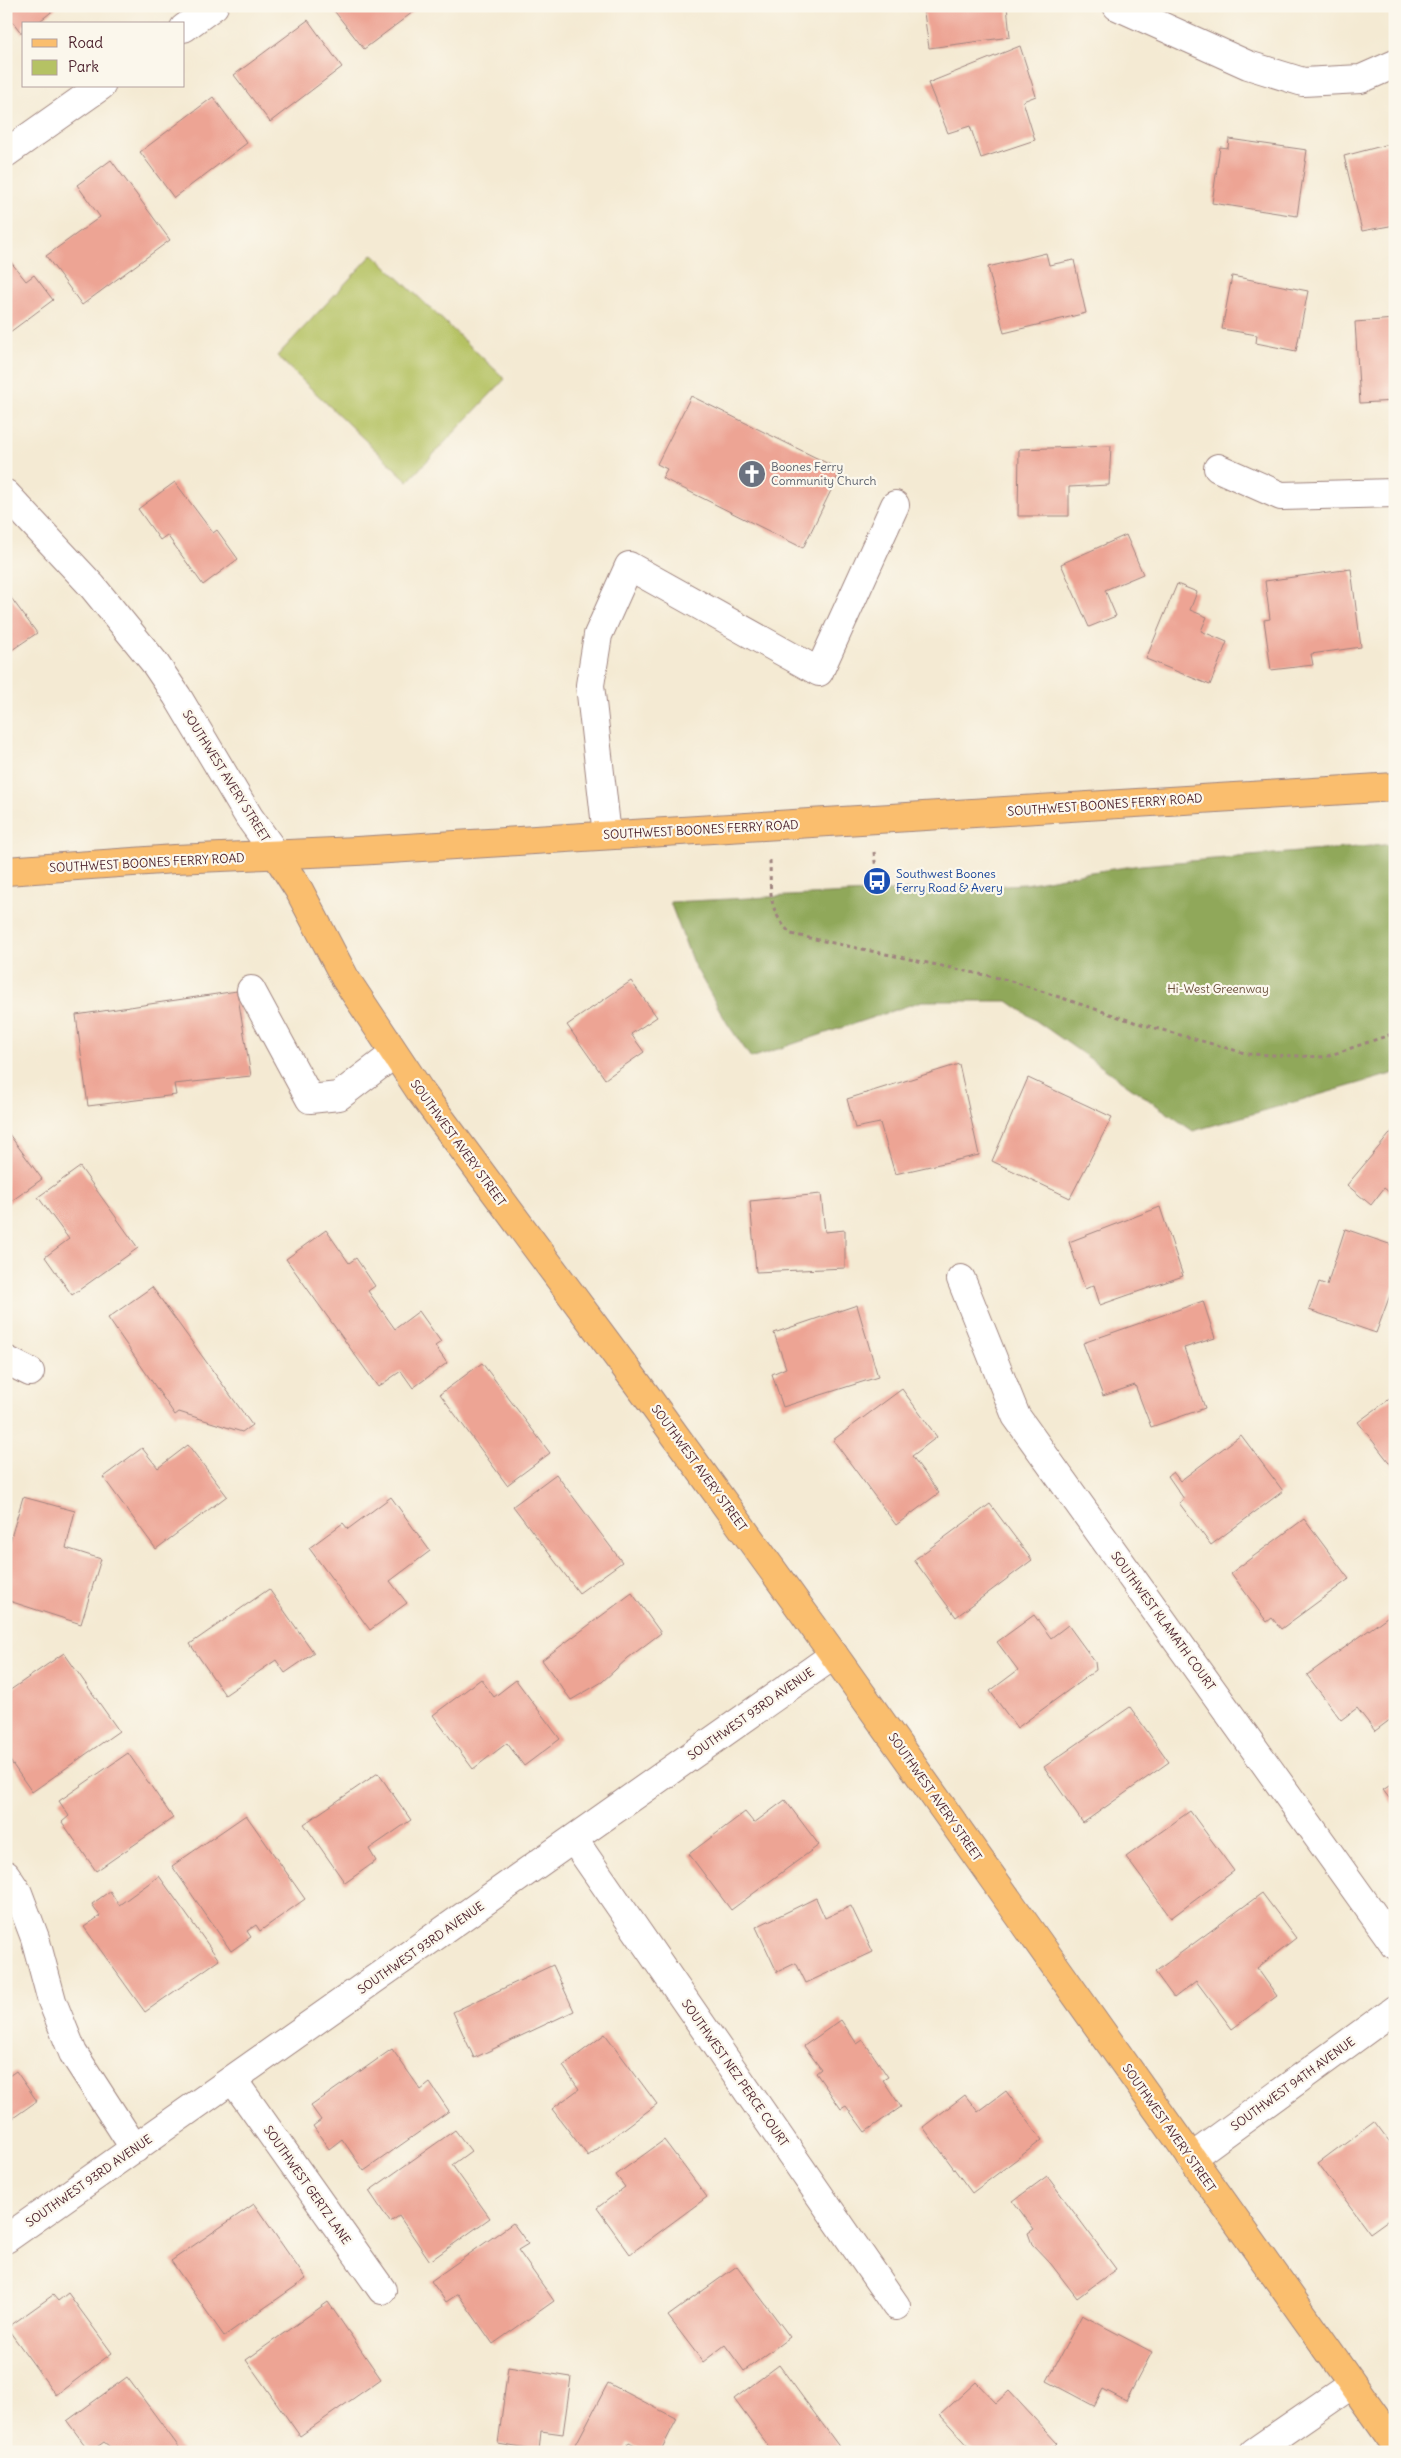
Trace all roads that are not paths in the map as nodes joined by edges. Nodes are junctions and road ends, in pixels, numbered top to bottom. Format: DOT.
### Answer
graph roads {
  1 [pos="214,6"];
  2 [pos="1117,6"];
  3 [pos="185,27"];
  4 [pos="1395,64"];
  5 [pos="98,88"];
  6 [pos="6,153"];
  7 [pos="1218,468"];
  8 [pos="1395,493"];
  9 [pos="6,494"];
  10 [pos="895,505"];
  11 [pos="1395,787"];
  12 [pos="607,836"];
  13 [pos="277,856"];
  14 [pos="6,871"];
  15 [pos="251,990"];
  16 [pos="394,1054"];
  17 [pos="961,1280"];
  18 [pos="834,1655"];
  19 [pos="574,1840"];
  20 [pos="6,1875"];
  21 [pos="1395,1945"];
  22 [pos="1395,2009"];
  23 [pos="233,2080"];
  24 [pos="135,2149"];
  25 [pos="1191,2158"];
  26 [pos="6,2240"];
  27 [pos="382,2290"];
  28 [pos="896,2306"];
  29 [pos="1351,2385"];
  30 [pos="1395,2444"];
  31 [pos="1254,2452"];
  1 -- 3 [label="street"];
  2 -- 4 [label="street"];
  5 -- 6 [label="street"];
  7 -- 8 [label="street"];
  9 -- 13 [label="street, SOUTHWEST AVERY STREET"];
  10 -- 12 [label="street"];
  11 -- 12 [label="main road, SOUTHWEST BOONES FERRY ROAD"];
  12 -- 13 [label="main road, SOUTHWEST BOONES FERRY ROAD"];
  13 -- 14 [label="main road, SOUTHWEST BOONES FERRY ROAD"];
  13 -- 16 [label="main road, SOUTHWEST AVERY STREET"];
  15 -- 16 [label="street"];
  16 -- 18 [label="main road, SOUTHWEST AVERY STREET"];
  17 -- 21 [label="street, SOUTHWEST KLAMATH COURT"];
  18 -- 19 [label="street, SOUTHWEST 93RD AVENUE"];
  18 -- 25 [label="main road, SOUTHWEST AVERY STREET"];
  19 -- 23 [label="street, SOUTHWEST 93RD AVENUE"];
  19 -- 28 [label="street, SOUTHWEST NEZ PERCE COURT"];
  20 -- 24 [label="street"];
  22 -- 25 [label="street, SOUTHWEST 94TH AVENUE"];
  23 -- 24 [label="street, SOUTHWEST 93RD AVENUE"];
  23 -- 27 [label="street, SOUTHWEST GERTZ LANE"];
  24 -- 26 [label="street, SOUTHWEST 93RD AVENUE"];
  25 -- 29 [label="main road, SOUTHWEST AVERY STREET"];
  29 -- 30 [label="main road, SOUTHWEST AVERY STREET"];
  29 -- 31 [label="street"];
}
